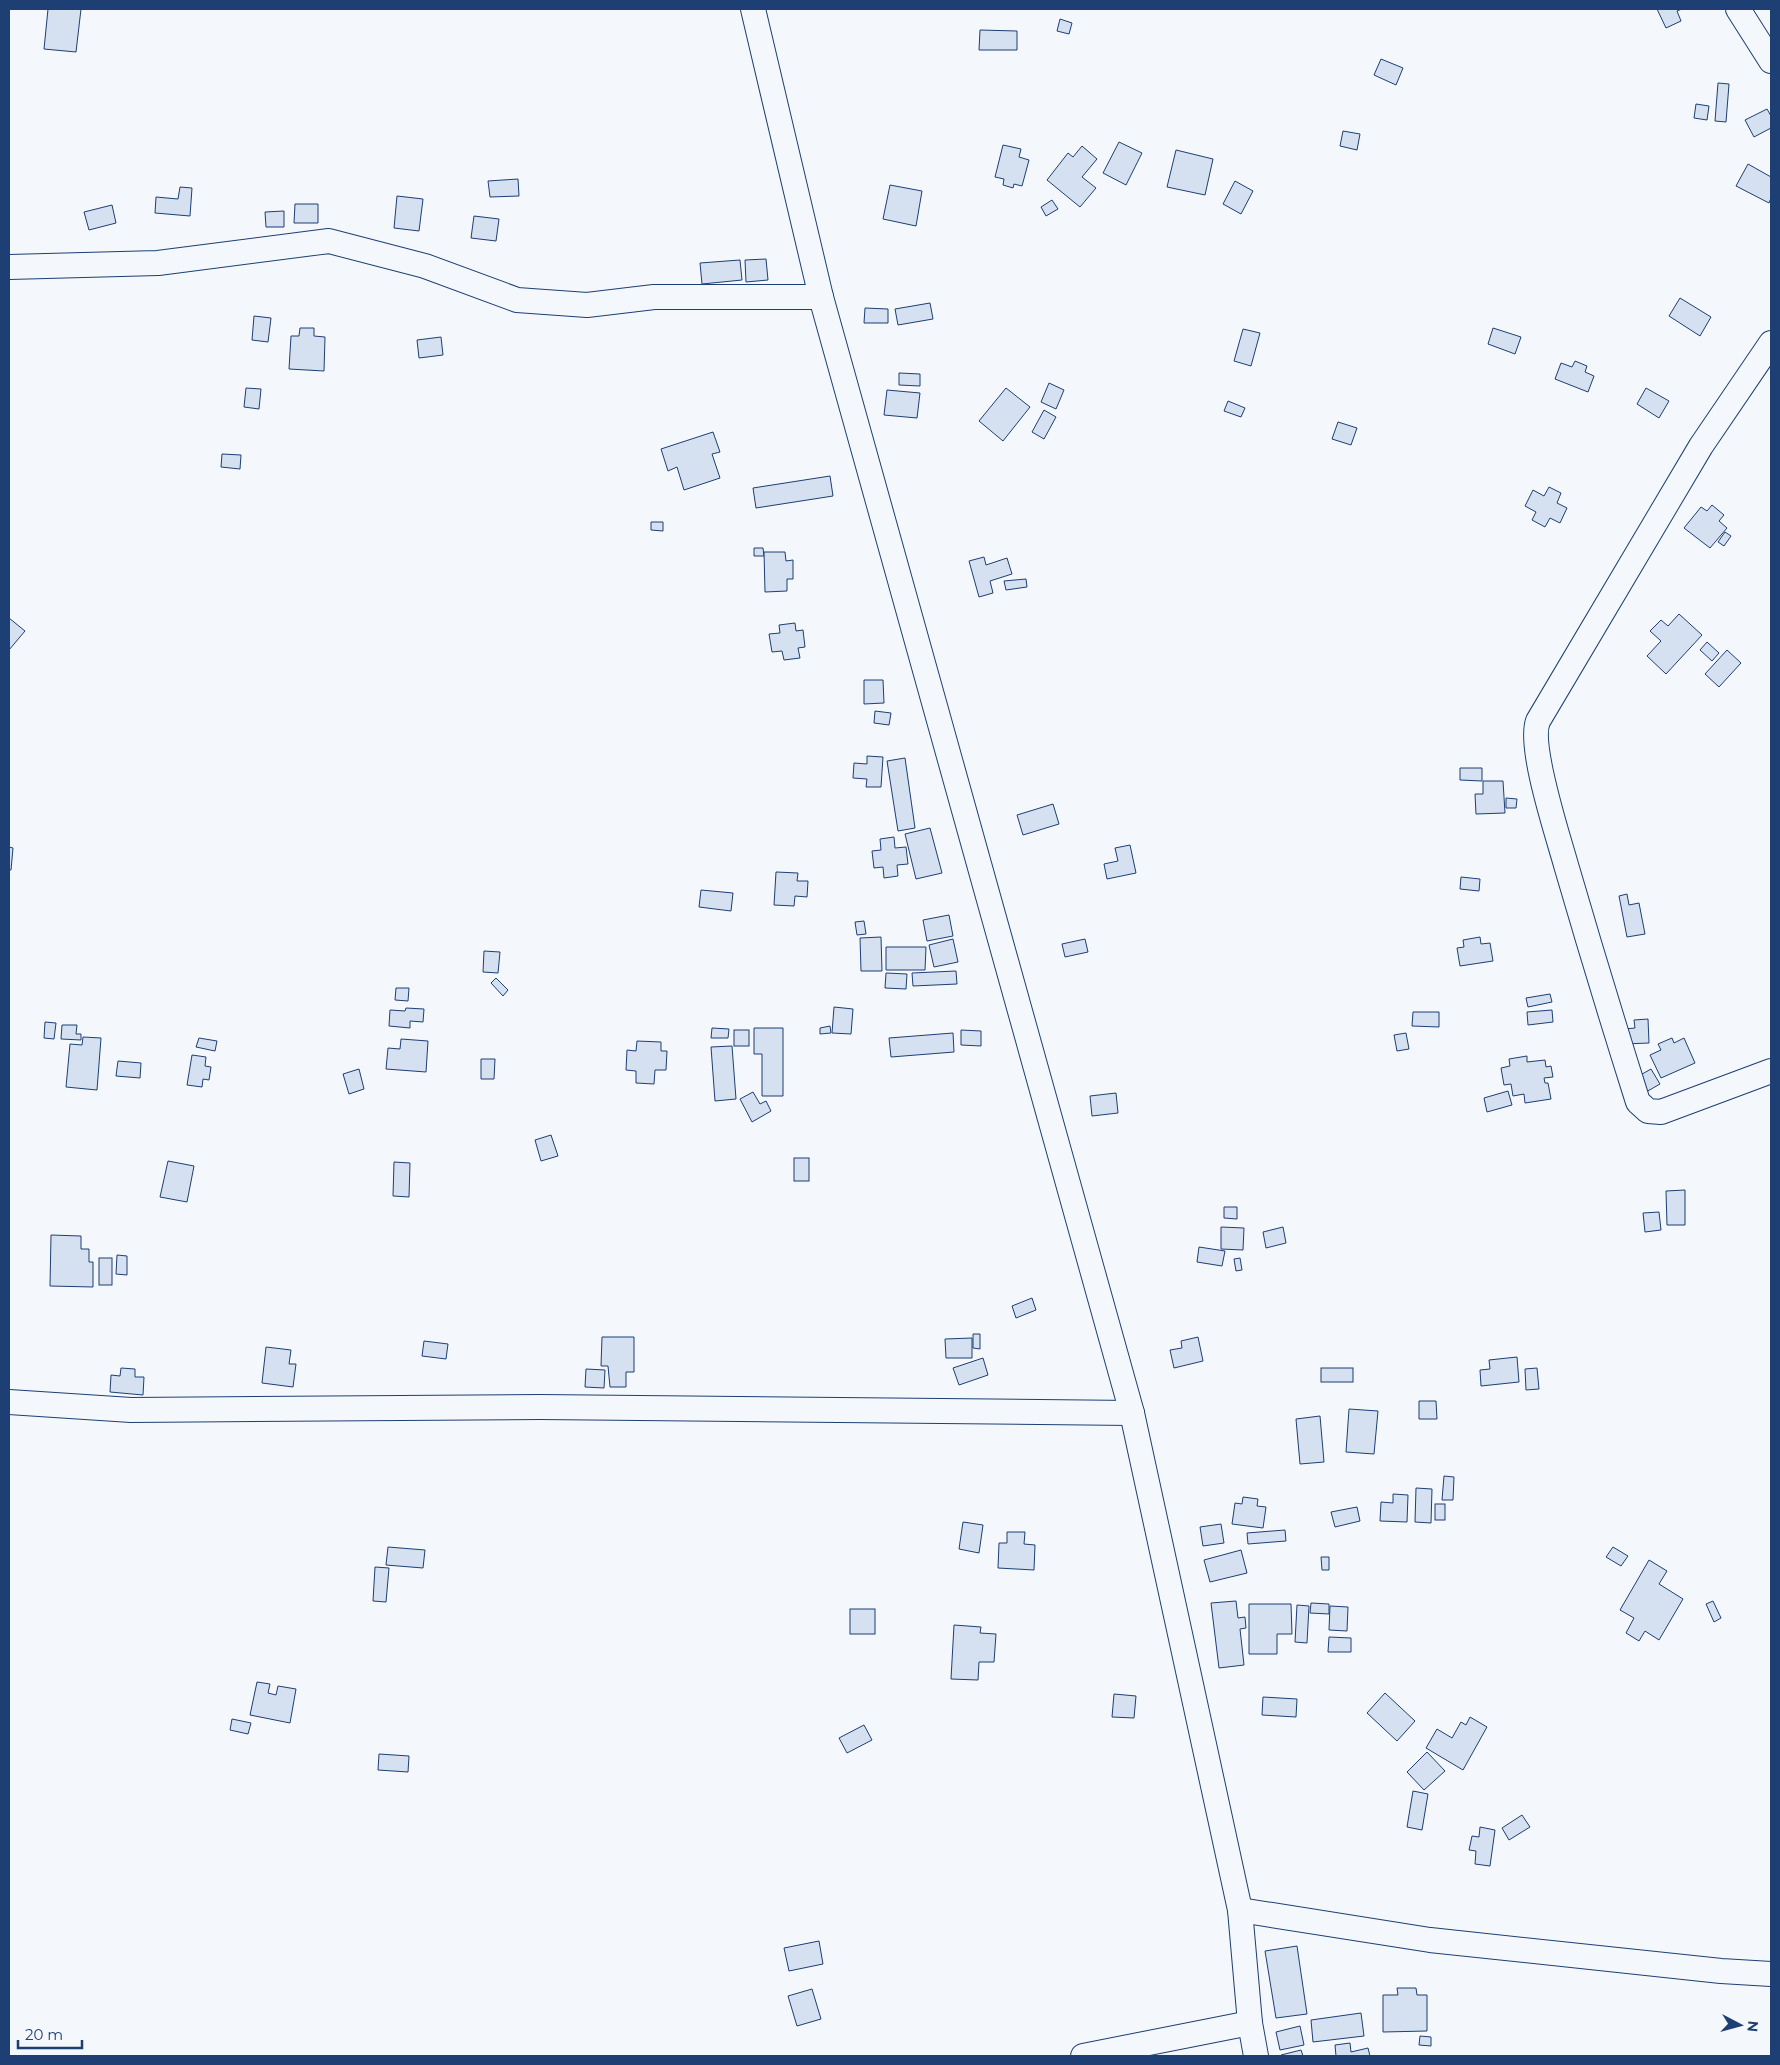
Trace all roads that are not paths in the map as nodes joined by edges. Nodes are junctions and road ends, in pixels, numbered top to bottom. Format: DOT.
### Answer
graph roads {
  1 [pos="753,9"];
  2 [pos="1738,9"];
  3 [pos="1771,61"];
  4 [pos="9,267"];
  5 [pos="821,297"];
  6 [pos="1771,343"];
  7 [pos="1771,1071"];
  8 [pos="9,1402"];
  9 [pos="1132,1413"];
  10 [pos="1240,1910"];
  11 [pos="1771,1974"];
  12 [pos="1250,2023"];
  13 [pos="1083,2056"];
  14 [pos="1256,2056"];
  1 -- 5 [label="street"];
  2 -- 3 [label="street"];
  4 -- 5 [label="street"];
  5 -- 9 [label="street"];
  6 -- 7 [label="street"];
  8 -- 9 [label="street"];
  9 -- 10 [label="street"];
  10 -- 11 [label="street"];
  10 -- 12 [label="street"];
  12 -- 13 [label="street"];
  12 -- 14 [label="street"];
}
